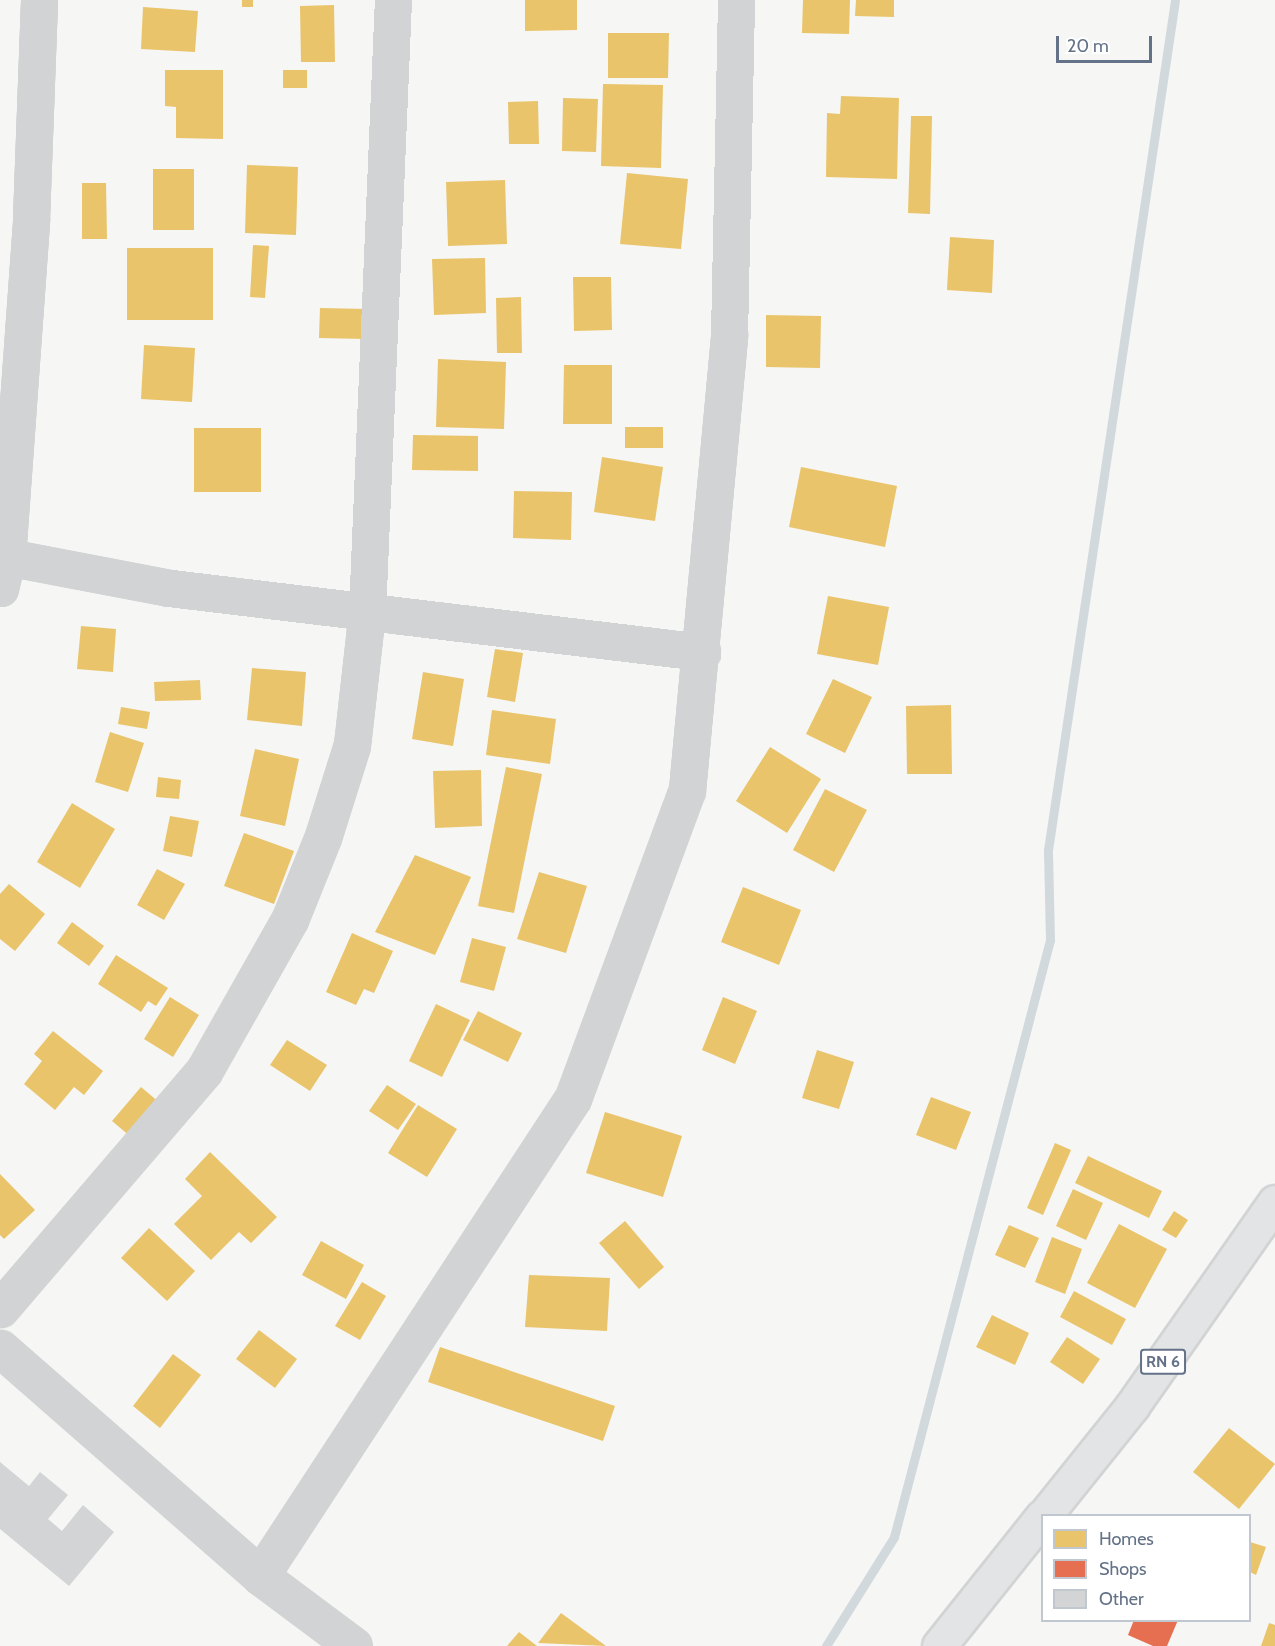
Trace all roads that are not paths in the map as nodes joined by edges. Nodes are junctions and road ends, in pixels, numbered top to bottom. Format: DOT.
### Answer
graph roads {
  1 [pos="39,0"];
  2 [pos="393,0"];
  3 [pos="736,0"];
  4 [pos="4,572"];
  5 [pos="367,612"];
  6 [pos="702,652"];
  7 [pos="1275,1202"];
  8 [pos="0,1309"];
  9 [pos="0,1348"];
  10 [pos="1045,1514"];
  11 [pos="1041,1518"];
  12 [pos="260,1575"];
  13 [pos="354,1646"];
  14 [pos="939,1646"];
  1 -- 4 [label="street"];
  2 -- 5 [label="street"];
  3 -- 6 [label="street"];
  4 -- 5 [label="street"];
  5 -- 6 [label="street"];
  5 -- 8 [label="street"];
  6 -- 12 [label="street"];
  7 -- 10 [label="main road, RN 6"];
  9 -- 12 [label="street"];
  11 -- 14 [label="main road, RN 6"];
  12 -- 13 [label="street"];
}
